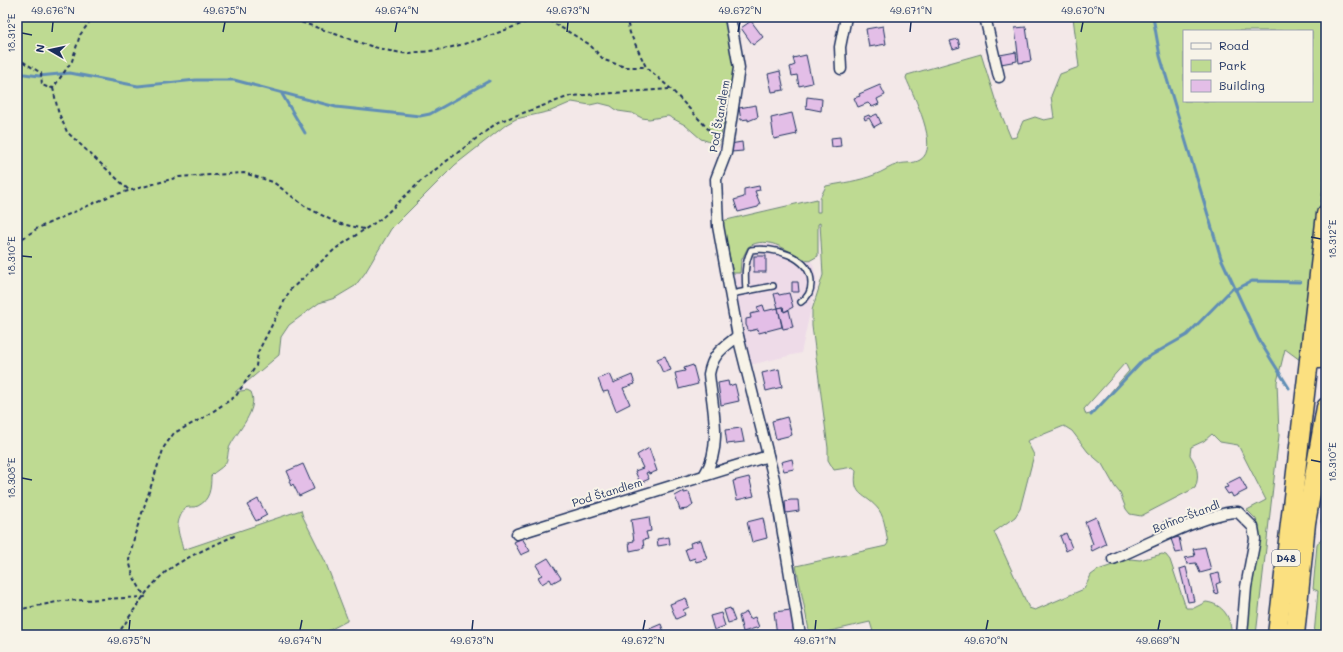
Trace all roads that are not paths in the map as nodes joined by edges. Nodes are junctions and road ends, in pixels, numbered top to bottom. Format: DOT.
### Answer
graph roads {
  1 [pos="730,17"];
  2 [pos="846,17"];
  3 [pos="985,17"];
  4 [pos="841,69"];
  5 [pos="999,77"];
  6 [pos="1326,214"];
  7 [pos="773,286"];
  8 [pos="746,291"];
  9 [pos="731,294"];
  10 [pos="800,302"];
  11 [pos="1326,332"];
  12 [pos="738,336"];
  13 [pos="1326,408"];
  14 [pos="768,456"];
  15 [pos="705,474"];
  16 [pos="1296,481"];
  17 [pos="517,534"];
  18 [pos="1113,559"];
  19 [pos="800,635"];
  20 [pos="1242,635"];
  21 [pos="1277,635"];
  22 [pos="1295,635"];
  1 -- 9 [label="street, Pod Štandlem"];
  2 -- 4 [label="street"];
  3 -- 5 [label="street"];
  6 -- 16 [label="highway"];
  7 -- 8 [label="lane"];
  8 -- 9 [label="lane"];
  8 -- 10 [label="lane"];
  9 -- 12 [label="street, Pod Štandlem"];
  11 -- 16 [label="highway, D48"];
  12 -- 14 [label="street, Pod Štandlem"];
  12 -- 15 [label="street"];
  13 -- 22 [label="highway, D48"];
  14 -- 15 [label="street, Pod Štandlem"];
  14 -- 19 [label="street, Pod Štandlem"];
  15 -- 17 [label="street, Pod Štandlem"];
  16 -- 21 [label="highway, D48"];
  18 -- 20 [label="street, Bahno-Štandl"];
}
